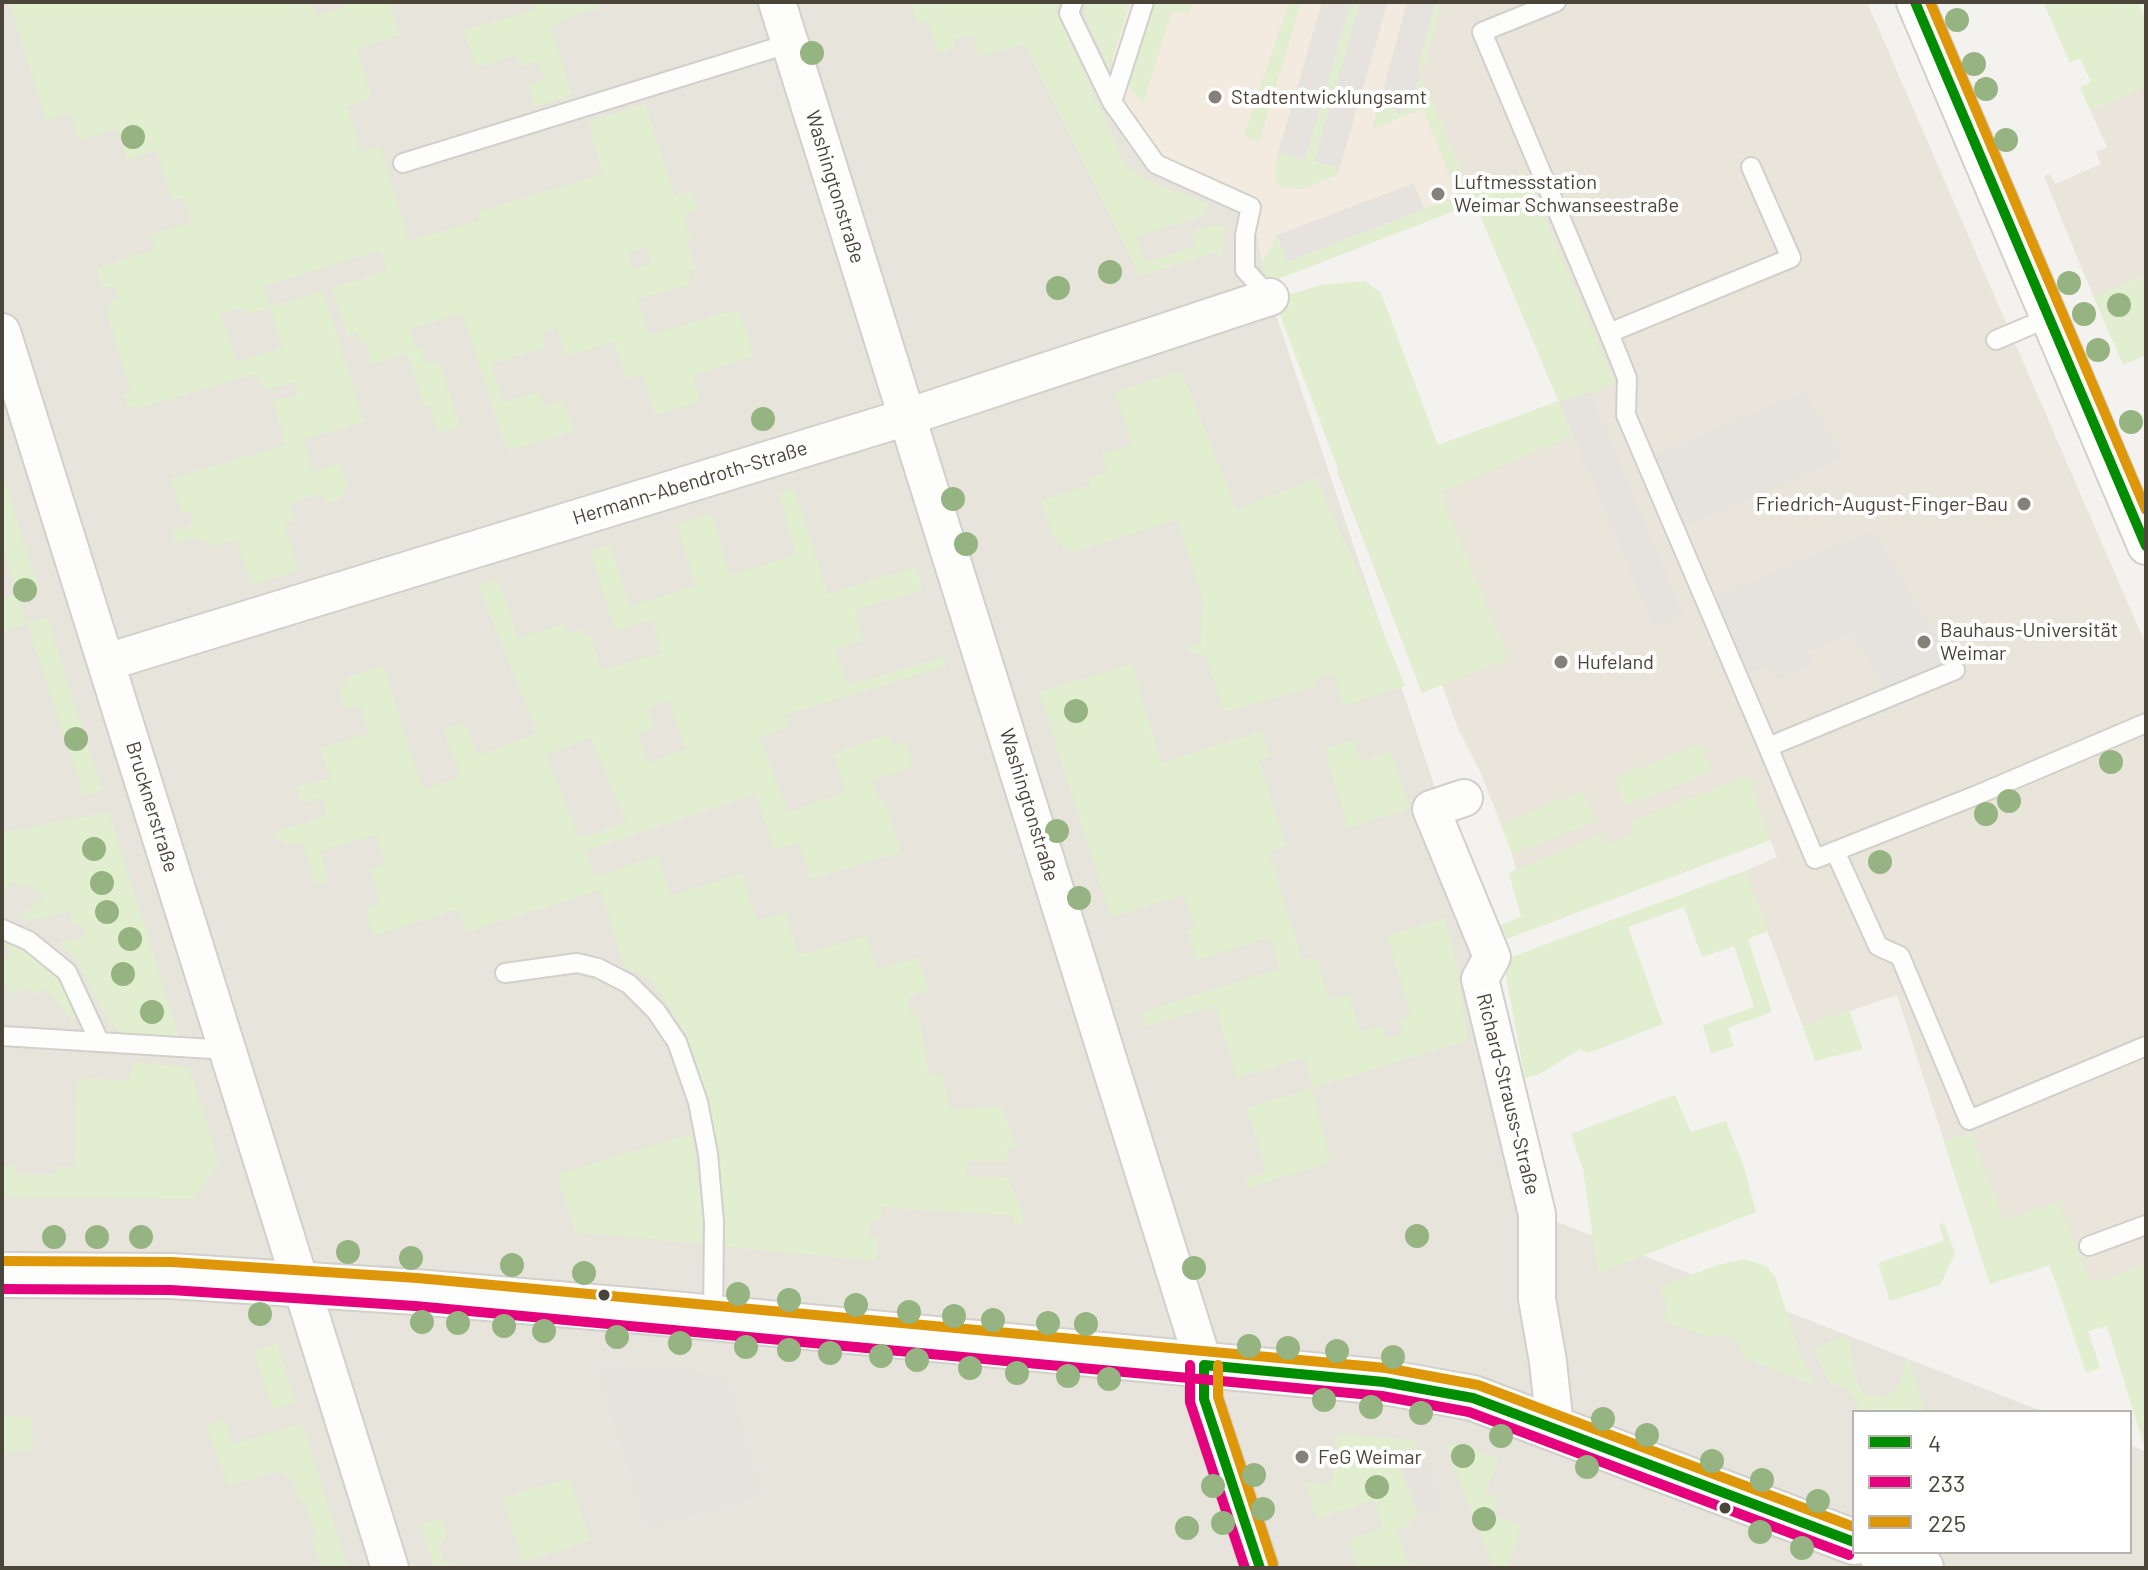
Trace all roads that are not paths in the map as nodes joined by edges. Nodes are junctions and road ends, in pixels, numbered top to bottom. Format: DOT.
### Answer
graph roads {
  1 [pos="777,2"];
  2 [pos="1073,2"];
  3 [pos="1144,2"];
  4 [pos="1556,2"];
  5 [pos="1915,2"];
  6 [pos="791,43"];
  7 [pos="1112,102"];
  8 [pos="403,163"];
  9 [pos="1751,167"];
  10 [pos="1270,297"];
  11 [pos="2050,317"];
  12 [pos="2,332"];
  13 [pos="1609,333"];
  14 [pos="1996,340"];
  15 [pos="907,417"];
  16 [pos="2146,546"];
  17 [pos="107,662"];
  18 [pos="1955,670"];
  19 [pos="2146,723"];
  20 [pos="1768,747"];
  21 [pos="1464,798"];
  22 [pos="1835,851"];
  23 [pos="2,929"];
  24 [pos="505,973"];
  25 [pos="2,1036"];
  26 [pos="99,1041"];
  27 [pos="2146,1046"];
  28 [pos="228,1050"];
  29 [pos="2146,1225"];
  30 [pos="2089,1246"];
  31 [pos="2,1275"];
  32 [pos="300,1284"];
  33 [pos="713,1318"];
  34 [pos="1204,1365"];
  35 [pos="1555,1427"];
  36 [pos="1852,1541"];
  37 [pos="1885,1554"];
  38 [pos="390,1568"];
  39 [pos="1260,1568"];
  40 [pos="1921,1568"];
  1 -- 6 [label="street, Washingtonstraße"];
  2 -- 7 [label="lane"];
  3 -- 7 [label="lane"];
  4 -- 13 [label="lane"];
  5 -- 11 [label="street"];
  6 -- 8 [label="lane"];
  6 -- 15 [label="street, Washingtonstraße"];
  7 -- 10 [label="lane"];
  9 -- 13 [label="lane"];
  10 -- 15 [label="street, Hermann-Abendroth-Straße"];
  11 -- 14 [label="lane"];
  11 -- 16 [label="street"];
  12 -- 17 [label="street, Brucknerstraße"];
  13 -- 20 [label="lane"];
  15 -- 17 [label="street, Hermann-Abendroth-Straße"];
  15 -- 34 [label="street, Washingtonstraße"];
  17 -- 28 [label="street, Brucknerstraße"];
  18 -- 20 [label="lane"];
  19 -- 22 [label="lane"];
  20 -- 22 [label="lane"];
  21 -- 35 [label="street, Richard-Strauss-Straße"];
  22 -- 27 [label="lane"];
  23 -- 26 [label="lane"];
  24 -- 33 [label="lane"];
  25 -- 26 [label="lane"];
  26 -- 28 [label="lane"];
  28 -- 32 [label="street, Brucknerstraße"];
  29 -- 30 [label="lane"];
  31 -- 32 [label="street"];
  32 -- 33 [label="street"];
  32 -- 38 [label="street, Brucknerstraße"];
  33 -- 34 [label="street"];
  34 -- 35 [label="street"];
  34 -- 39 [label="street, Washingtonstraße"];
  35 -- 36 [label="street"];
  37 -- 40 [label="street"];
}
